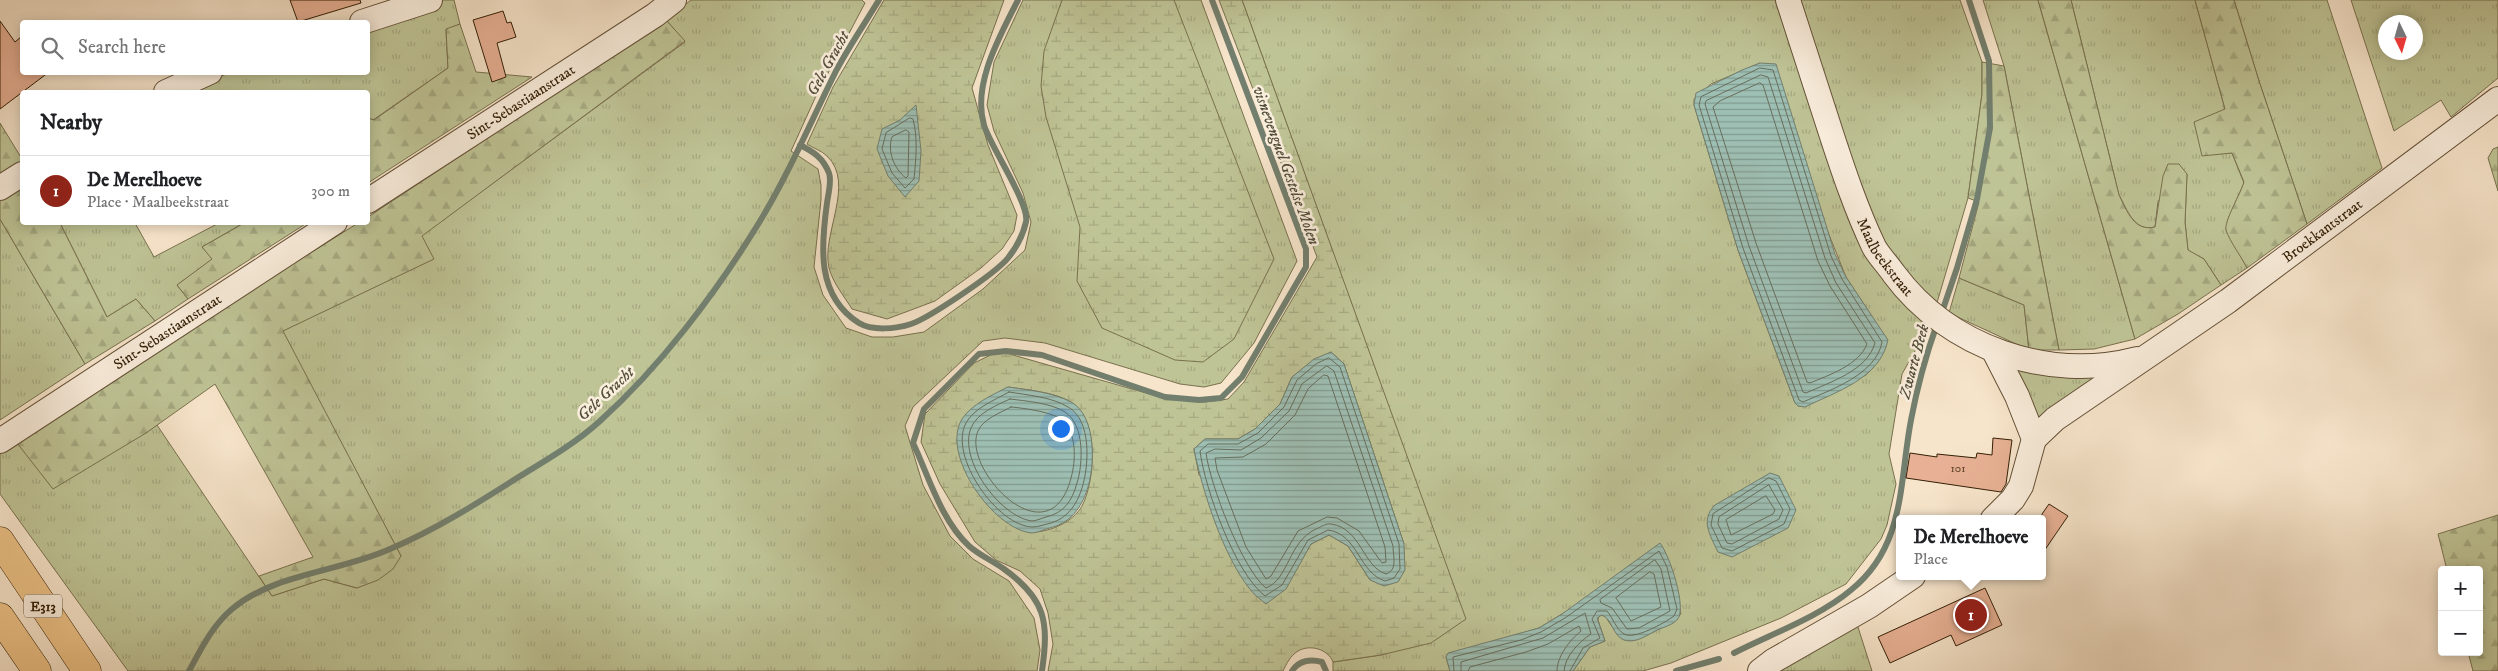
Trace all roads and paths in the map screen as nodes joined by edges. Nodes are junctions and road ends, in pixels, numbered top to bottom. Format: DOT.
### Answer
graph roads {
  1 [pos="430,0"];
  2 [pos="674,0"];
  3 [pos="1788,0"];
  4 [pos="368,20"];
  5 [pos="203,75"];
  6 [pos="170,90"];
  7 [pos="2498,99"];
  8 [pos="20,175"];
  9 [pos="0,188"];
  10 [pos="370,200"];
  11 [pos="330,225"];
  12 [pos="1994,351"];
  13 [pos="2144,357"];
  14 [pos="2034,439"];
  15 [pos="0,441"];
  16 [pos="1997,515"];
  17 [pos="0,541"];
  18 [pos="1906,580"];
  19 [pos="0,617"];
  20 [pos="38,671"];
  21 [pos="87,671"];
  22 [pos="1760,671"];
  1 -- 4 [label="street"];
  2 -- 10 [label="street, Sint-Sebastiaanstraat"];
  3 -- 12 [label="street, Maalbeekstraat"];
  5 -- 6 [label="street"];
  7 -- 13 [label="street, Broekkantstraat"];
  8 -- 9 [label="street"];
  11 -- 15 [label="street, Sint-Sebastiaanstraat"];
  12 -- 13 [label="street, Broekkantstraat"];
  12 -- 14 [label="street"];
  13 -- 14 [label="street, Broekkantstraat"];
  14 -- 16 [label="street"];
  17 -- 21 [label="highway, E313"];
  18 -- 22 [label="street"];
  19 -- 20 [label="highway, E313"];
}
